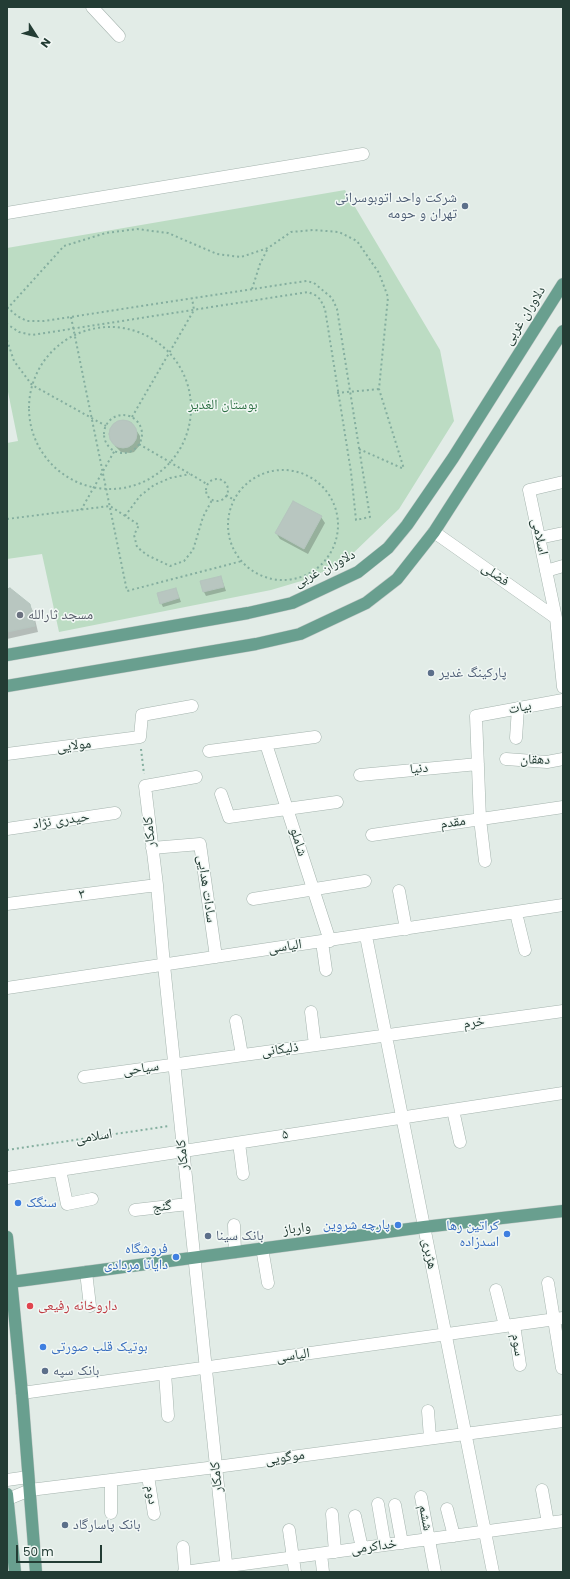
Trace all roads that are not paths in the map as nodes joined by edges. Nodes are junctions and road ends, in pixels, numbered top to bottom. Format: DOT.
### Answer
graph roads {
  1 [pos="92,7"];
  2 [pos="119,36"];
  3 [pos="363,154"];
  4 [pos="7,214"];
  5 [pos="563,284"];
  6 [pos="563,331"];
  7 [pos="563,482"];
  8 [pos="434,532"];
  9 [pos="563,532"];
  10 [pos="539,538"];
  11 [pos="563,566"];
  12 [pos="546,571"];
  13 [pos="559,618"];
  14 [pos="7,655"];
  15 [pos="7,686"];
  16 [pos="563,687"];
  17 [pos="563,700"];
  18 [pos="192,706"];
  19 [pos="518,708"];
  20 [pos="476,716"];
  21 [pos="315,737"];
  22 [pos="516,738"];
  23 [pos="266,744"];
  24 [pos="209,751"];
  25 [pos="7,754"];
  26 [pos="506,759"];
  27 [pos="563,759"];
  28 [pos="478,764"];
  29 [pos="360,775"];
  30 [pos="196,778"];
  31 [pos="221,794"];
  32 [pos="337,802"];
  33 [pos="563,807"];
  34 [pos="287,809"];
  35 [pos="115,813"];
  36 [pos="480,819"];
  37 [pos="7,829"];
  38 [pos="372,835"];
  39 [pos="152,848"];
  40 [pos="485,861"];
  41 [pos="365,881"];
  42 [pos="157,885"];
  43 [pos="313,889"];
  44 [pos="399,891"];
  45 [pos="253,899"];
  46 [pos="7,904"];
  47 [pos="563,905"];
  48 [pos="516,912"];
  49 [pos="406,929"];
  50 [pos="366,936"];
  51 [pos="326,941"];
  52 [pos="525,950"];
  53 [pos="216,957"];
  54 [pos="164,965"];
  55 [pos="326,970"];
  56 [pos="7,988"];
  57 [pos="563,1011"];
  58 [pos="311,1012"];
  59 [pos="236,1021"];
  60 [pos="386,1035"];
  61 [pos="315,1045"];
  62 [pos="242,1055"];
  63 [pos="174,1064"];
  64 [pos="84,1077"];
  65 [pos="563,1093"];
  66 [pos="454,1110"];
  67 [pos="402,1117"];
  68 [pos="460,1142"];
  69 [pos="239,1143"];
  70 [pos="183,1151"];
  71 [pos="60,1170"];
  72 [pos="243,1174"];
  73 [pos="7,1178"];
  74 [pos="92,1199"];
  75 [pos="188,1204"];
  76 [pos="135,1210"];
  77 [pos="563,1211"];
  78 [pos="234,1225"];
  79 [pos="424,1227"];
  80 [pos="7,1237"];
  81 [pos="262,1248"];
  82 [pos="235,1252"];
  83 [pos="194,1257"];
  84 [pos="86,1272"];
  85 [pos="9,1279"];
  86 [pos="268,1283"];
  87 [pos="548,1283"];
  88 [pos="496,1290"];
  89 [pos="90,1306"];
  90 [pos="558,1319"];
  91 [pos="11,1320"];
  92 [pos="509,1326"];
  93 [pos="446,1334"];
  94 [pos="520,1365"];
  95 [pos="206,1368"];
  96 [pos="562,1368"];
  97 [pos="165,1373"];
  98 [pos="22,1393"];
  99 [pos="428,1411"];
  100 [pos="168,1416"];
  101 [pos="563,1421"];
  102 [pos="465,1434"];
  103 [pos="430,1438"];
  104 [pos="216,1467"];
  105 [pos="148,1476"];
  106 [pos="28,1477"];
  107 [pos="7,1480"];
  108 [pos="111,1480"];
  109 [pos="30,1490"];
  110 [pos="542,1490"];
  111 [pos="7,1496"];
  112 [pos="421,1497"];
  113 [pos="378,1504"];
  114 [pos="395,1505"];
  115 [pos="447,1509"];
  116 [pos="111,1513"];
  117 [pos="154,1514"];
  118 [pos="332,1514"];
  119 [pos="355,1516"];
  120 [pos="563,1521"];
  121 [pos="548,1523"];
  122 [pos="289,1530"];
  123 [pos="484,1532"];
  124 [pos="454,1536"];
  125 [pos="428,1539"];
  126 [pos="402,1543"];
  127 [pos="385,1545"];
  128 [pos="183,1547"];
  129 [pos="362,1548"];
  130 [pos="335,1552"];
  131 [pos="321,1554"];
  132 [pos="292,1558"];
  133 [pos="226,1569"];
  134 [pos="15,1572"];
  135 [pos="36,1572"];
  136 [pos="185,1572"];
  137 [pos="295,1572"];
  138 [pos="323,1572"];
  139 [pos="435,1572"];
  140 [pos="493,1572"];
  1 -- 2 [label="street"];
  3 -- 4 [label="street"];
  5 -- 14 [label="main road, دلاوران غربی"];
  6 -- 8 [label="main road"];
  7 -- 10 [label="street, اسلامی"];
  8 -- 13 [label="street, فضلی"];
  8 -- 15 [label="main road"];
  9 -- 10 [label="street"];
  10 -- 12 [label="street, اسلامی"];
  11 -- 12 [label="street"];
  12 -- 13 [label="street, اسلامی"];
  13 -- 16 [label="street, اسلامی"];
  17 -- 19 [label="street, بیات"];
  18 -- 25 [label="street, مولایی"];
  19 -- 20 [label="street, بیات"];
  19 -- 22 [label="street"];
  20 -- 28 [label="street, مقدم"];
  21 -- 23 [label="street"];
  23 -- 24 [label="street"];
  23 -- 34 [label="street, شاملو"];
  26 -- 27 [label="street, دهقان"];
  28 -- 29 [label="street, دنیا"];
  28 -- 36 [label="street, مقدم"];
  30 -- 39 [label="street, کامکار"];
  31 -- 34 [label="street"];
  32 -- 34 [label="street"];
  33 -- 36 [label="street"];
  34 -- 43 [label="street, شاملو"];
  35 -- 37 [label="street, حیدری نژاد"];
  36 -- 38 [label="street, مقدم"];
  36 -- 40 [label="street"];
  39 -- 42 [label="street, کامکار"];
  39 -- 53 [label="street, سادات هدایی"];
  41 -- 43 [label="street"];
  42 -- 46 [label="street, ۳"];
  42 -- 54 [label="street, کامکار"];
  43 -- 45 [label="street"];
  43 -- 51 [label="street, شاملو"];
  44 -- 49 [label="street"];
  47 -- 48 [label="street, الیاسی"];
  48 -- 49 [label="street, الیاسی"];
  48 -- 52 [label="street"];
  49 -- 50 [label="street, الیاسی"];
  50 -- 51 [label="street, الیاسی"];
  50 -- 60 [label="street, هژبری"];
  51 -- 53 [label="street, الیاسی"];
  51 -- 55 [label="street, شاملو"];
  53 -- 54 [label="street, الیاسی"];
  54 -- 56 [label="street, الیاسی"];
  54 -- 63 [label="street, کامکار"];
  57 -- 60 [label="street, خرم"];
  58 -- 61 [label="street"];
  59 -- 62 [label="street"];
  60 -- 61 [label="street, ذلیکانی"];
  60 -- 67 [label="street, هژبری"];
  61 -- 62 [label="street, ذلیکانی"];
  62 -- 63 [label="street, ذلیکانی"];
  63 -- 64 [label="street, سیاحی"];
  63 -- 70 [label="street, کامکار"];
  65 -- 66 [label="street, ۵"];
  66 -- 67 [label="street, ۵"];
  66 -- 68 [label="street"];
  67 -- 69 [label="street, ۵"];
  67 -- 79 [label="street, هژبری"];
  69 -- 70 [label="street, ۵"];
  69 -- 72 [label="street"];
  70 -- 71 [label="street, ۵"];
  70 -- 75 [label="street, کامکار"];
  71 -- 73 [label="street, ۵"];
  71 -- 74 [label="street"];
  75 -- 76 [label="street, گنج"];
  75 -- 83 [label="street, کامکار"];
  77 -- 79 [label="main road, وارباز"];
  78 -- 82 [label="street"];
  79 -- 81 [label="main road, وارباز"];
  79 -- 93 [label="street, هژبری"];
  80 -- 85 [label="main road"];
  81 -- 82 [label="main road, وارباز"];
  81 -- 86 [label="street"];
  82 -- 83 [label="main road, وارباز"];
  83 -- 84 [label="main road, وارباز"];
  83 -- 95 [label="street, کامکار"];
  84 -- 85 [label="main road, وارباز"];
  84 -- 89 [label="street"];
  85 -- 91 [label="main road"];
  87 -- 90 [label="street"];
  88 -- 92 [label="street, سوم"];
  90 -- 92 [label="street, الیاسی"];
  90 -- 96 [label="street"];
  91 -- 98 [label="main road"];
  92 -- 93 [label="street, الیاسی"];
  92 -- 94 [label="street, سوم"];
  93 -- 95 [label="street, الیاسی"];
  93 -- 102 [label="street, هژبری"];
  95 -- 97 [label="street, الیاسی"];
  95 -- 104 [label="street, کامکار"];
  97 -- 98 [label="street, الیاسی"];
  97 -- 100 [label="street"];
  98 -- 106 [label="main road"];
  99 -- 103 [label="street"];
  101 -- 102 [label="street, موگویی"];
  102 -- 103 [label="street, موگویی"];
  102 -- 123 [label="street, هژبری"];
  103 -- 104 [label="street, موگویی"];
  104 -- 105 [label="street, موگویی"];
  104 -- 133 [label="street, کامکار"];
  105 -- 108 [label="street, موگویی"];
  105 -- 117 [label="street, دوم"];
  106 -- 107 [label="street"];
  106 -- 109 [label="main road"];
  108 -- 109 [label="street, موگویی"];
  108 -- 116 [label="street"];
  109 -- 111 [label="street, موگویی"];
  109 -- 135 [label="main road"];
  110 -- 121 [label="street"];
  111 -- 134 [label="main road"];
  112 -- 125 [label="street, ششم"];
  113 -- 127 [label="street"];
  114 -- 126 [label="street"];
  115 -- 124 [label="street"];
  118 -- 130 [label="street"];
  119 -- 129 [label="street"];
  120 -- 121 [label="street, خداکرمی"];
  121 -- 123 [label="street, خداکرمی"];
  122 -- 132 [label="street"];
  123 -- 124 [label="street, خداکرمی"];
  123 -- 140 [label="street, هژبری"];
  124 -- 125 [label="street, خداکرمی"];
  125 -- 126 [label="street, خداکرمی"];
  125 -- 139 [label="street"];
  126 -- 127 [label="street, خداکرمی"];
  127 -- 129 [label="street, خداکرمی"];
  128 -- 136 [label="street"];
  129 -- 130 [label="street, خداکرمی"];
  130 -- 131 [label="street, خداکرمی"];
  131 -- 132 [label="street, خداکرمی"];
  131 -- 138 [label="street"];
  132 -- 133 [label="street, خداکرمی"];
  132 -- 137 [label="street"];
  133 -- 136 [label="street, خداکرمی"];
}
